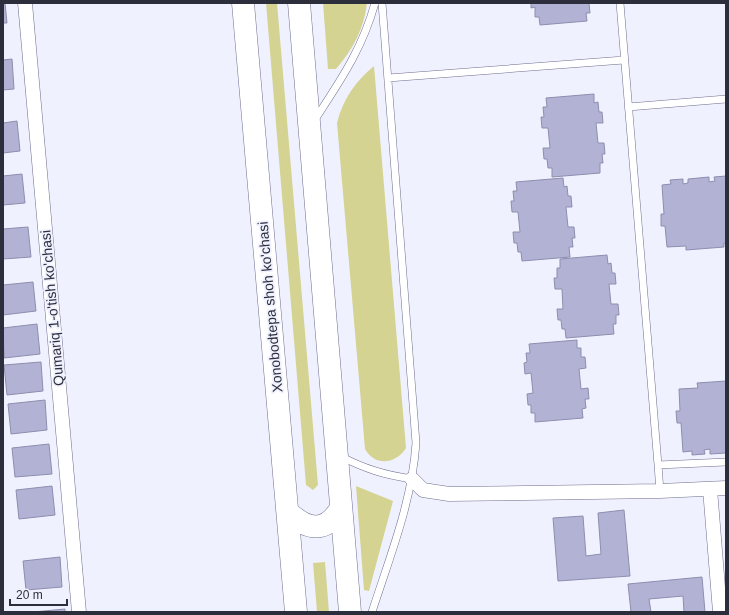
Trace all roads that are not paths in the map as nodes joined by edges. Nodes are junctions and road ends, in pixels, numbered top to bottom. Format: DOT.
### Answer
graph roads {
  1 [pos="25,3"];
  2 [pos="244,3"];
  3 [pos="300,3"];
  4 [pos="375,3"];
  5 [pos="382,3"];
  6 [pos="620,3"];
  7 [pos="624,60"];
  8 [pos="388,78"];
  9 [pos="726,99"];
  10 [pos="628,107"];
  11 [pos="310,128"];
  12 [pos="337,455"];
  13 [pos="726,462"];
  14 [pos="658,465"];
  15 [pos="412,479"];
  16 [pos="726,488"];
  17 [pos="710,489"];
  18 [pos="660,491"];
  19 [pos="341,508"];
  20 [pos="288,512"];
  21 [pos="79,612"];
  22 [pos="296,612"];
  23 [pos="350,612"];
  24 [pos="372,612"];
  25 [pos="720,612"];
  1 -- 21 [label="street, Qumariq 1-o'tish ko'chasi"];
  2 -- 20 [label="highway, Xonobodtepa shoh ko'chasi"];
  3 -- 11 [label="highway"];
  4 -- 11 [label="lane"];
  5 -- 8 [label="lane"];
  6 -- 7 [label="lane"];
  7 -- 8 [label="lane"];
  7 -- 10 [label="lane"];
  8 -- 15 [label="lane"];
  9 -- 10 [label="lane"];
  10 -- 14 [label="lane"];
  11 -- 12 [label="highway"];
  12 -- 15 [label="lane"];
  12 -- 19 [label="highway"];
  13 -- 14 [label="lane"];
  14 -- 18 [label="lane"];
  15 -- 18 [label="street"];
  15 -- 24 [label="lane"];
  16 -- 17 [label="street"];
  17 -- 18 [label="street"];
  17 -- 25 [label="street"];
  19 -- 20 [label="highway"];
  19 -- 23 [label="highway"];
  20 -- 22 [label="highway, Xonobodtepa shoh ko'chasi"];
}
